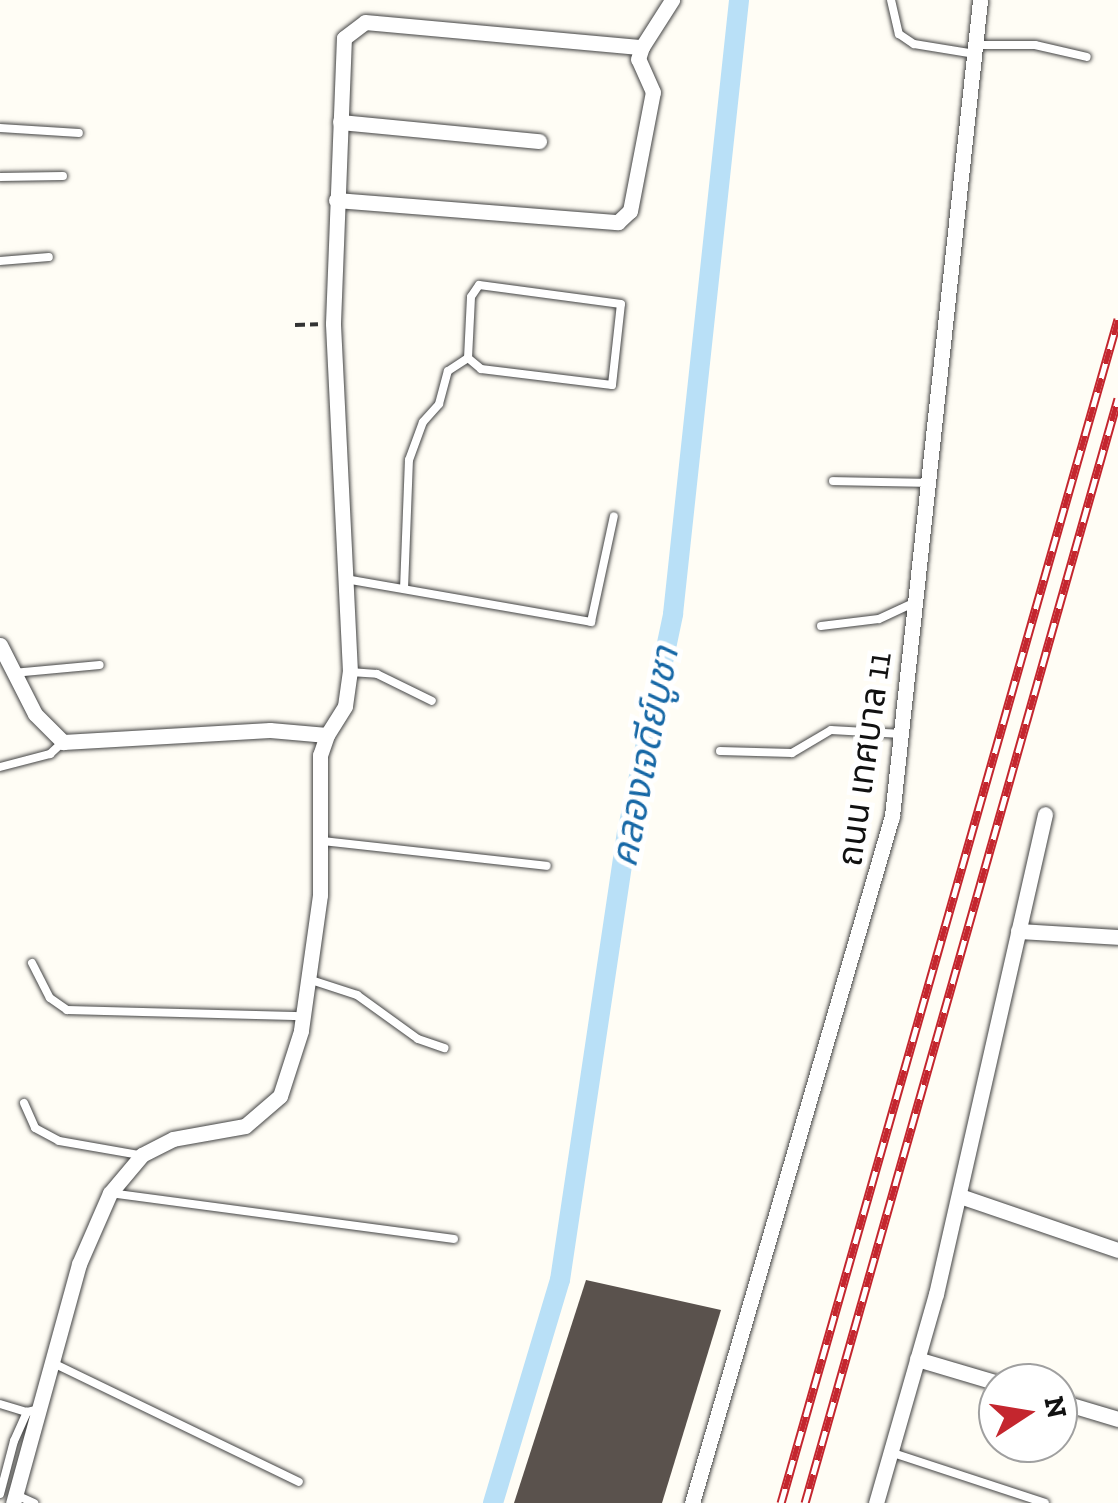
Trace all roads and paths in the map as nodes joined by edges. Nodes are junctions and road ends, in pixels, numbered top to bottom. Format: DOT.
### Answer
graph roads {
  1 [pos="672,0"];
  2 [pos="891,0"];
  3 [pos="980,0"];
  4 [pos="642,47"];
  5 [pos="976,50"];
  6 [pos="1087,58"];
  7 [pos="340,122"];
  8 [pos="0,128"];
  9 [pos="80,133"];
  10 [pos="539,141"];
  11 [pos="62,176"];
  12 [pos="0,177"];
  13 [pos="336,200"];
  14 [pos="49,257"];
  15 [pos="0,261"];
  16 [pos="333,323"];
  17 [pos="295,325"];
  18 [pos="468,358"];
  19 [pos="833,481"];
  20 [pos="929,483"];
  21 [pos="614,516"];
  22 [pos="341,578"];
  23 [pos="404,589"];
  24 [pos="915,602"];
  25 [pos="820,626"];
  26 [pos="0,645"];
  27 [pos="100,665"];
  28 [pos="350,672"];
  29 [pos="14,673"];
  30 [pos="432,701"];
  31 [pos="902,734"];
  32 [pos="326,735"];
  33 [pos="62,742"];
  34 [pos="720,751"];
  35 [pos="0,767"];
  36 [pos="1045,814"];
  37 [pos="322,841"];
  38 [pos="547,866"];
  39 [pos="1018,931"];
  40 [pos="1118,937"];
  41 [pos="32,964"];
  42 [pos="308,979"];
  43 [pos="302,1016"];
  44 [pos="444,1048"];
  45 [pos="24,1104"];
  46 [pos="142,1155"];
  47 [pos="110,1193"];
  48 [pos="960,1196"];
  49 [pos="454,1239"];
  50 [pos="1118,1250"];
  51 [pos="917,1359"];
  52 [pos="52,1363"];
  53 [pos="978,1377"];
  54 [pos="0,1404"];
  55 [pos="1078,1407"];
  56 [pos="34,1410"];
  57 [pos="1118,1419"];
  58 [pos="890,1452"];
  59 [pos="298,1482"];
  60 [pos="7,1492"];
  61 [pos="34,1503"];
  62 [pos="692,1503"];
  63 [pos="876,1503"];
  64 [pos="1045,1503"];
  1 -- 4 [label="street"];
  2 -- 5 [label="lane"];
  3 -- 5 [label="street, ถนน เทศบาล 11"];
  4 -- 7 [label="street"];
  4 -- 13 [label="street"];
  5 -- 6 [label="lane"];
  5 -- 20 [label="street, ถนน เทศบาล 11"];
  7 -- 10 [label="street"];
  7 -- 13 [label="street"];
  8 -- 9 [label="lane"];
  11 -- 12 [label="lane"];
  13 -- 16 [label="street"];
  14 -- 15 [label="lane"];
  16 -- 17 [label="path"];
  16 -- 22 [label="street"];
  18 -- 18 [label="lane"];
  18 -- 23 [label="lane"];
  19 -- 20 [label="lane"];
  20 -- 24 [label="street, ถนน เทศบาล 11"];
  21 -- 23 [label="lane"];
  22 -- 23 [label="lane"];
  22 -- 28 [label="street"];
  24 -- 25 [label="lane"];
  24 -- 31 [label="street, ถนน เทศบาล 11"];
  26 -- 29 [label="street"];
  27 -- 29 [label="lane"];
  28 -- 30 [label="lane"];
  28 -- 32 [label="street"];
  29 -- 33 [label="street"];
  31 -- 34 [label="lane"];
  31 -- 62 [label="street, ถนน เทศบาล 11"];
  32 -- 33 [label="street"];
  32 -- 37 [label="street"];
  33 -- 35 [label="lane"];
  36 -- 39 [label="street"];
  37 -- 38 [label="lane"];
  37 -- 42 [label="street"];
  39 -- 40 [label="street"];
  39 -- 48 [label="street"];
  41 -- 43 [label="lane"];
  42 -- 43 [label="street"];
  42 -- 44 [label="lane"];
  43 -- 46 [label="street"];
  45 -- 46 [label="lane"];
  46 -- 47 [label="street"];
  47 -- 49 [label="lane"];
  47 -- 52 [label="street"];
  48 -- 50 [label="street"];
  48 -- 51 [label="street"];
  51 -- 53 [label="street"];
  51 -- 58 [label="street"];
  52 -- 56 [label="street"];
  52 -- 59 [label="lane"];
  54 -- 56 [label="lane"];
  55 -- 57 [label="street"];
  56 -- 60 [label="street"];
  58 -- 63 [label="street"];
  58 -- 64 [label="lane"];
  60 -- 61 [label="lane"];
}
